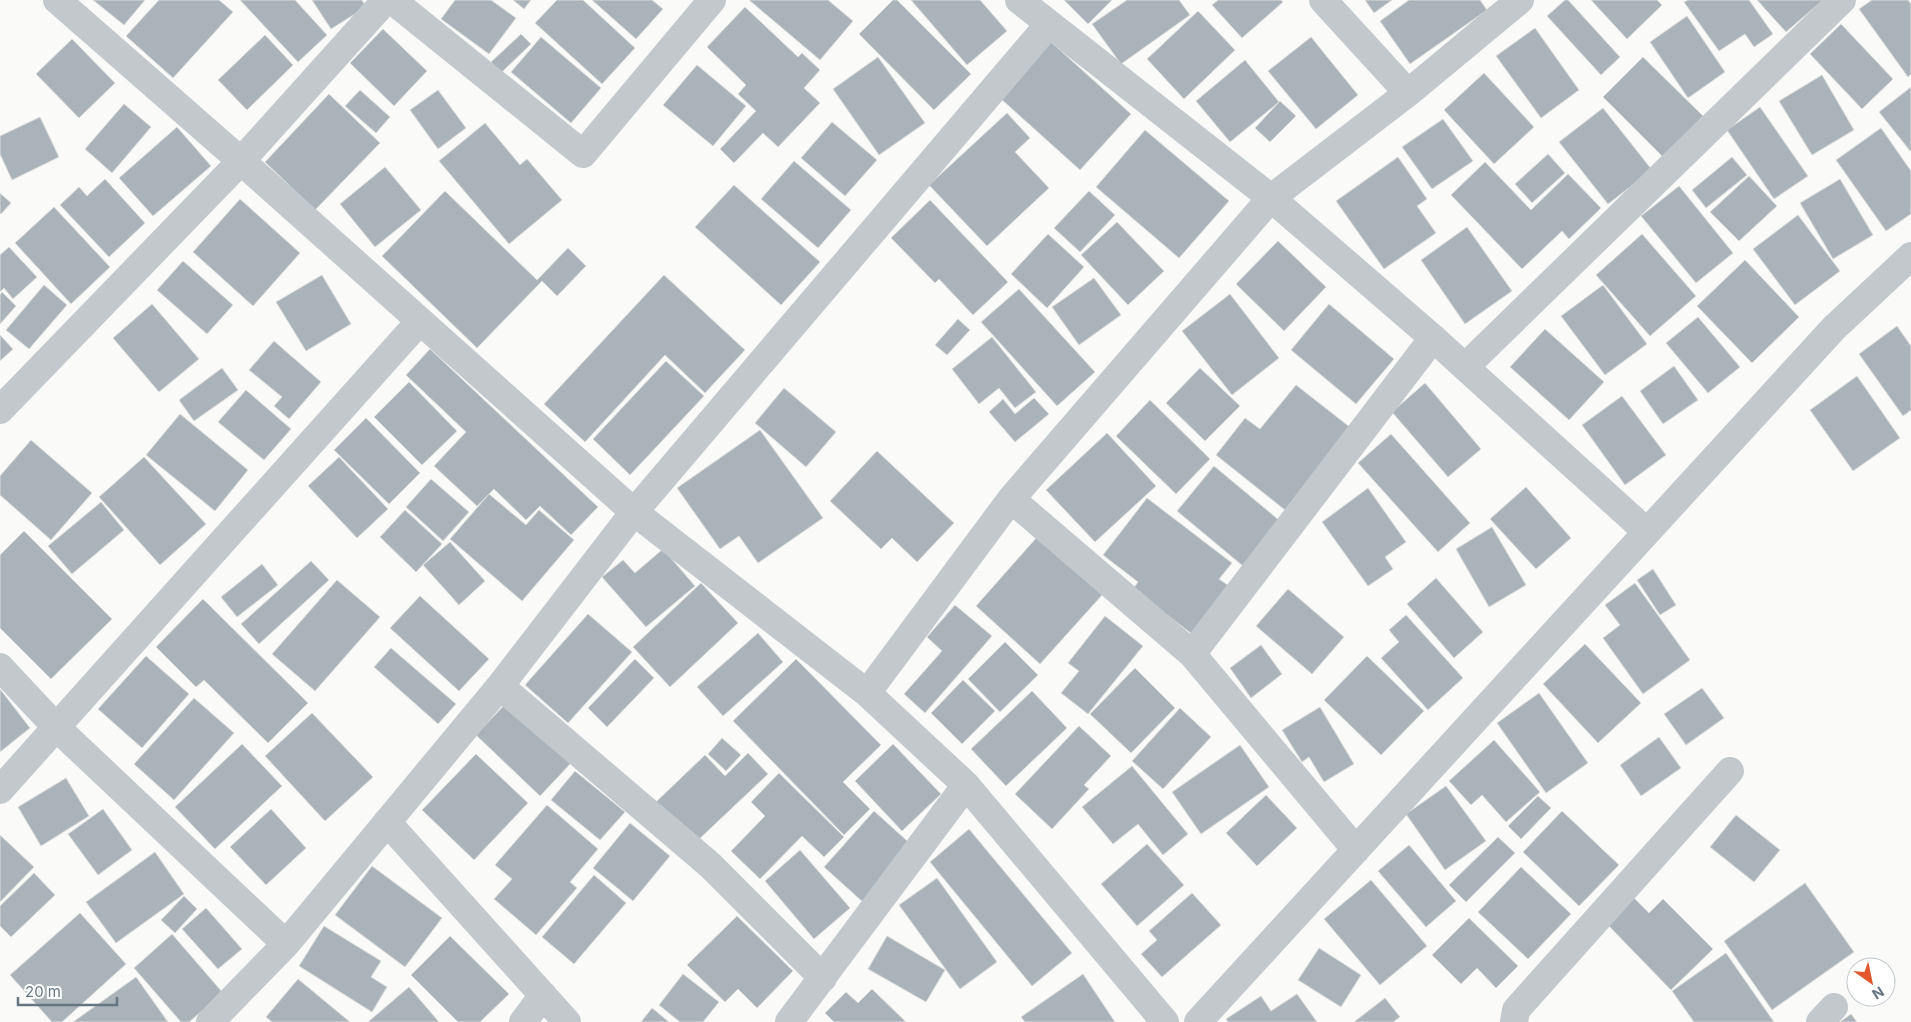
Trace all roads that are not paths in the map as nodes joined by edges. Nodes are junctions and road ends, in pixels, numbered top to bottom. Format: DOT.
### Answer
graph roads {
  1 [pos="386,0"];
  2 [pos="392,0"];
  3 [pos="712,0"];
  4 [pos="1018,0"];
  5 [pos="1323,0"];
  6 [pos="1520,0"];
  7 [pos="1842,0"];
  8 [pos="65,2"];
  9 [pos="1050,24"];
  10 [pos="1408,93"];
  11 [pos="241,161"];
  12 [pos="1271,198"];
  13 [pos="1911,256"];
  14 [pos="420,321"];
  15 [pos="1432,338"];
  16 [pos="1465,367"];
  17 [pos="0,410"];
  18 [pos="1011,499"];
  19 [pos="634,512"];
  20 [pos="1647,532"];
  21 [pos="1192,654"];
  22 [pos="0,667"];
  23 [pos="500,686"];
  24 [pos="868,693"];
  25 [pos="57,728"];
  26 [pos="1730,771"];
  27 [pos="966,785"];
  28 [pos="0,790"];
  29 [pos="387,822"];
  30 [pos="1356,850"];
  31 [pos="286,944"];
  32 [pos="823,978"];
  33 [pos="543,996"];
  34 [pos="210,1022"];
  35 [pos="523,1022"];
  36 [pos="567,1022"];
  37 [pos="789,1022"];
  38 [pos="1165,1022"];
  39 [pos="1198,1022"];
  40 [pos="1514,1022"];
  1 -- 11 [label="street"];
  2 -- 3 [label="street"];
  4 -- 9 [label="street"];
  5 -- 10 [label="street"];
  6 -- 10 [label="street"];
  7 -- 16 [label="street"];
  8 -- 11 [label="street"];
  9 -- 12 [label="street"];
  9 -- 19 [label="street"];
  10 -- 12 [label="street"];
  11 -- 14 [label="street"];
  11 -- 17 [label="street"];
  12 -- 15 [label="street"];
  12 -- 18 [label="street"];
  13 -- 20 [label="street"];
  14 -- 19 [label="street"];
  14 -- 25 [label="street"];
  15 -- 16 [label="street"];
  15 -- 21 [label="street"];
  16 -- 20 [label="street"];
  18 -- 21 [label="street"];
  18 -- 24 [label="street"];
  19 -- 23 [label="street"];
  19 -- 24 [label="street"];
  20 -- 30 [label="street"];
  21 -- 30 [label="street"];
  22 -- 25 [label="street"];
  23 -- 29 [label="street"];
  23 -- 32 [label="street"];
  24 -- 27 [label="street"];
  25 -- 28 [label="street"];
  25 -- 31 [label="street"];
  26 -- 40 [label="street"];
  27 -- 32 [label="street"];
  27 -- 38 [label="street"];
  29 -- 31 [label="street"];
  29 -- 33 [label="street"];
  30 -- 39 [label="street"];
  31 -- 34 [label="street"];
  32 -- 37 [label="street"];
  33 -- 35 [label="street"];
  33 -- 36 [label="street"];
}
